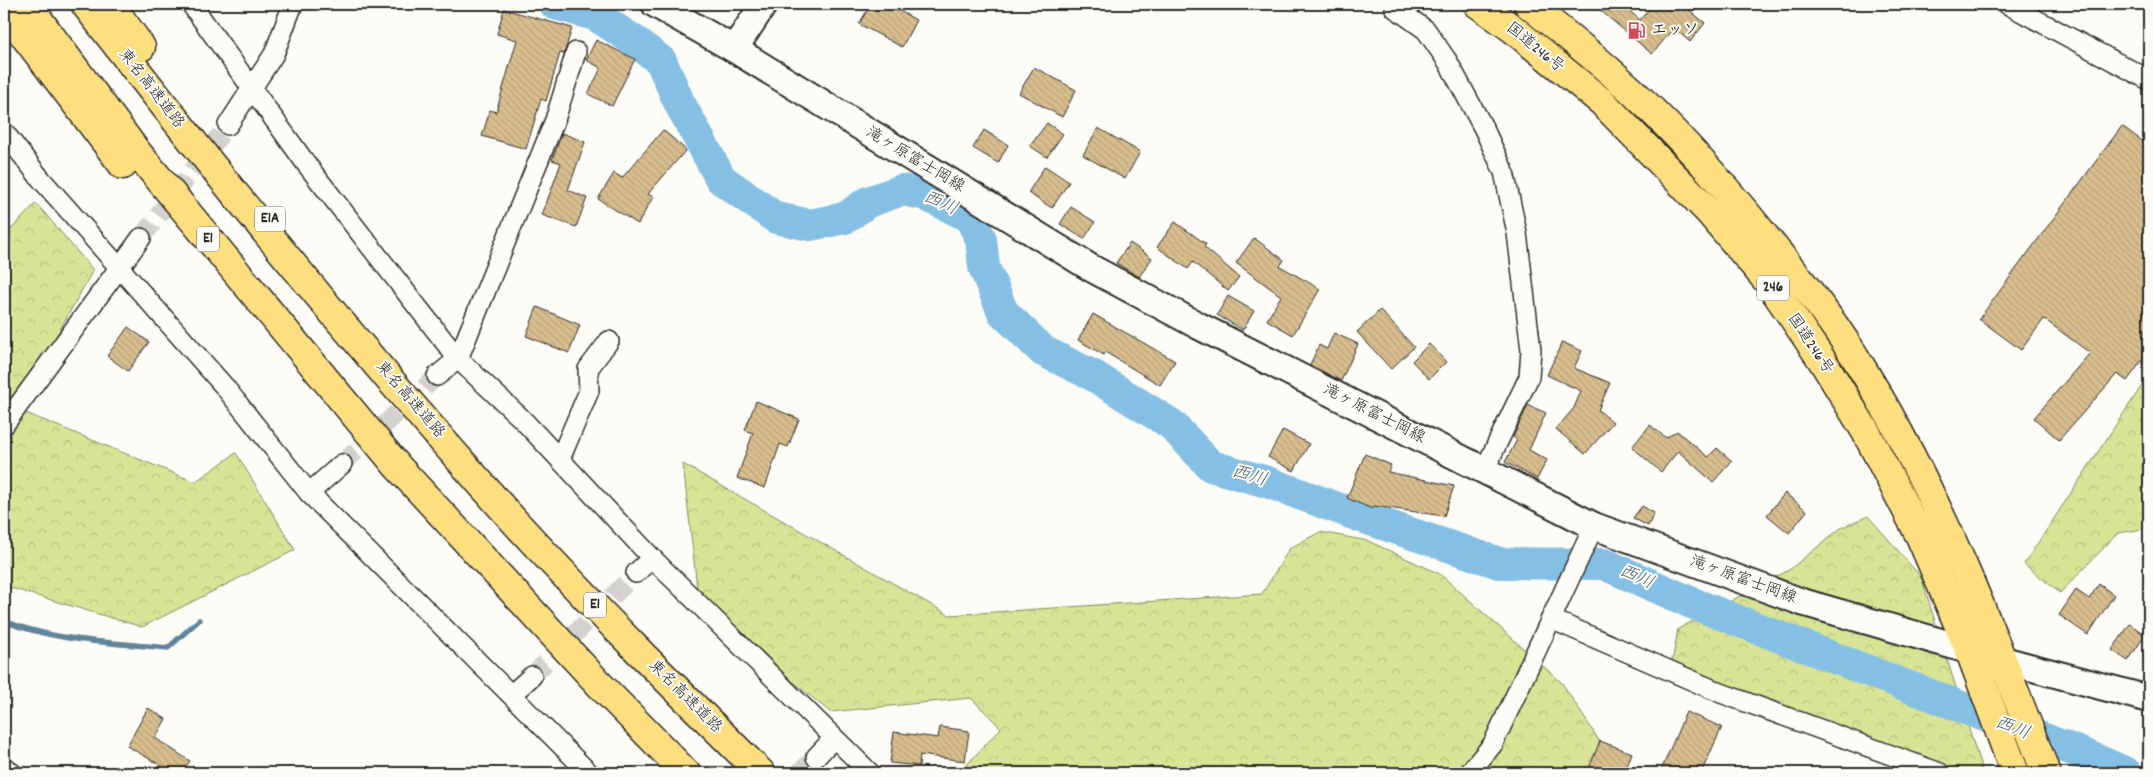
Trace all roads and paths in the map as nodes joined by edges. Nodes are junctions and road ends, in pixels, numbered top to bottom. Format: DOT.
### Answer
graph roads {
  1 [pos="27,4"];
  2 [pos="85,4"];
  3 [pos="110,4"];
  4 [pos="192,4"];
  5 [pos="293,4"];
  6 [pos="655,4"];
  7 [pos="764,4"];
  8 [pos="1395,4"];
  9 [pos="1478,4"];
  10 [pos="1528,4"];
  11 [pos="2007,4"];
  12 [pos="4,9"];
  13 [pos="734,49"];
  14 [pos="576,52"];
  15 [pos="2149,80"];
  16 [pos="251,87"];
  17 [pos="228,125"];
  18 [pos="4,132"];
  19 [pos="141,238"];
  20 [pos="120,270"];
  21 [pos="609,341"];
  22 [pos="458,359"];
  23 [pos="437,376"];
  24 [pos="4,425"];
  25 [pos="435,430"];
  26 [pos="560,459"];
  27 [pos="342,464"];
  28 [pos="398,467"];
  29 [pos="1485,469"];
  30 [pos="309,493"];
  31 [pos="1588,537"];
  32 [pos="652,558"];
  33 [pos="636,573"];
  34 [pos="1553,613"];
  35 [pos="1972,659"];
  36 [pos="2007,669"];
  37 [pos="532,676"];
  38 [pos="512,694"];
  39 [pos="2149,699"];
  40 [pos="833,739"];
  41 [pos="816,757"];
  42 [pos="4,767"];
  43 [pos="12,773"];
  44 [pos="589,773"];
  45 [pos="686,773"];
  46 [pos="761,773"];
  47 [pos="870,773"];
  48 [pos="1470,773"];
  49 [pos="1940,773"];
  50 [pos="2015,773"];
  51 [pos="2046,773"];
  1 -- 28 [label="highway, E1"];
  2 -- 25 [label="highway, 東名高速道路 / E1"];
  3 -- 25 [label="highway, E1A"];
  4 -- 16 [label="street"];
  5 -- 16 [label="street"];
  6 -- 13 [label="main road, 滝ヶ原富士岡線"];
  7 -- 13 [label="main road"];
  8 -- 29 [label="street"];
  9 -- 35 [label="highway, 国道246号 / 246"];
  10 -- 36 [label="highway, 国道246号 / 246"];
  11 -- 15 [label="street"];
  12 -- 28 [label="highway"];
  13 -- 29 [label="main road, 滝ヶ原富士岡線"];
  14 -- 22 [label="street"];
  16 -- 17 [label="street"];
  16 -- 22 [label="street"];
  18 -- 20 [label="street"];
  19 -- 20 [label="street"];
  20 -- 24 [label="street"];
  20 -- 30 [label="street"];
  21 -- 26 [label="street"];
  22 -- 23 [label="street"];
  22 -- 26 [label="street"];
  25 -- 46 [label="highway, 東名高速道路 / E1"];
  26 -- 32 [label="street"];
  27 -- 30 [label="street"];
  28 -- 45 [label="highway, E1"];
  29 -- 31 [label="main road, 滝ヶ原富士岡線"];
  30 -- 38 [label="street"];
  31 -- 34 [label="street"];
  31 -- 35 [label="main road, 滝ヶ原富士岡線"];
  32 -- 33 [label="street"];
  32 -- 40 [label="street"];
  34 -- 48 [label="street"];
  34 -- 49 [label="street"];
  35 -- 36 [label="main road, 滝ヶ原富士岡線"];
  35 -- 50 [label="highway, 国道246号 / 246"];
  36 -- 39 [label="main road, 滝ヶ原富士岡線"];
  36 -- 51 [label="highway, 国道246号 / 246"];
  37 -- 38 [label="street"];
  38 -- 44 [label="street"];
  40 -- 41 [label="street"];
  40 -- 47 [label="street"];
  42 -- 43 [label="street"];
}
